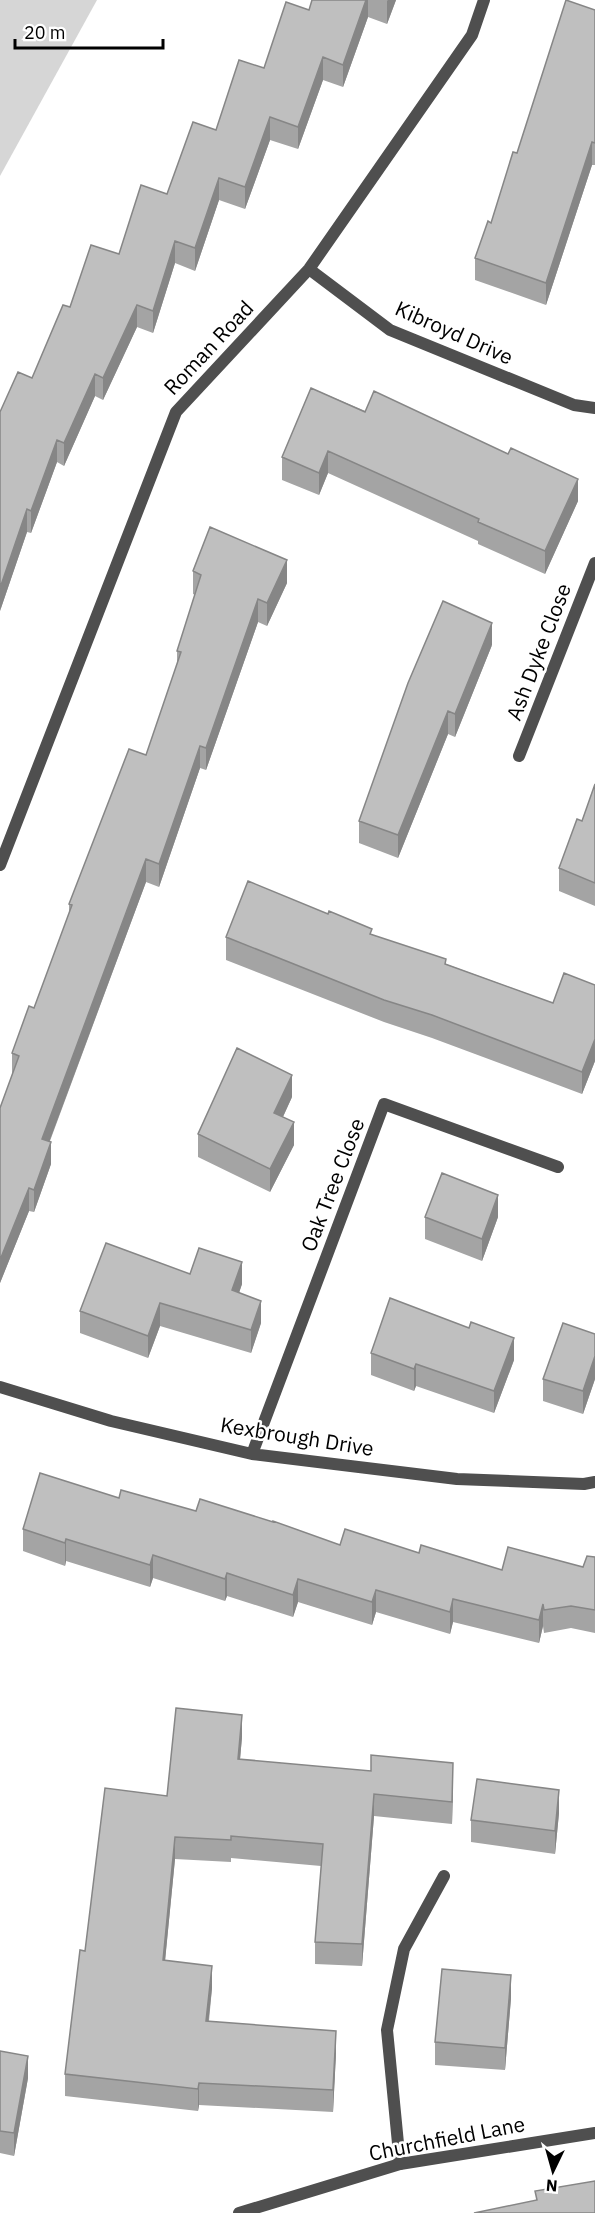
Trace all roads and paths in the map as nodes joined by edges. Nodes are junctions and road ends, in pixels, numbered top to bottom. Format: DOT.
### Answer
graph roads {
  1 [pos="484,0"];
  2 [pos="309,269"];
  3 [pos="595,408"];
  4 [pos="595,563"];
  5 [pos="519,756"];
  6 [pos="0,865"];
  7 [pos="558,1167"];
  8 [pos="0,1387"];
  9 [pos="252,1454"];
  10 [pos="595,1482"];
  11 [pos="444,1876"];
  12 [pos="595,2133"];
  13 [pos="400,2164"];
  14 [pos="239,2213"];
  1 -- 2 [label="street, Roman Road"];
  2 -- 3 [label="street, Kibroyd Drive"];
  2 -- 6 [label="street, Roman Road"];
  4 -- 5 [label="street, Ash Dyke Close"];
  7 -- 9 [label="street, Oak Tree Close"];
  8 -- 9 [label="street, Kexbrough Drive"];
  9 -- 10 [label="street, Kexbrough Drive"];
  11 -- 13 [label="street"];
  12 -- 13 [label="street, Churchfield Lane"];
  13 -- 14 [label="street, Churchfield Lane"];
}
